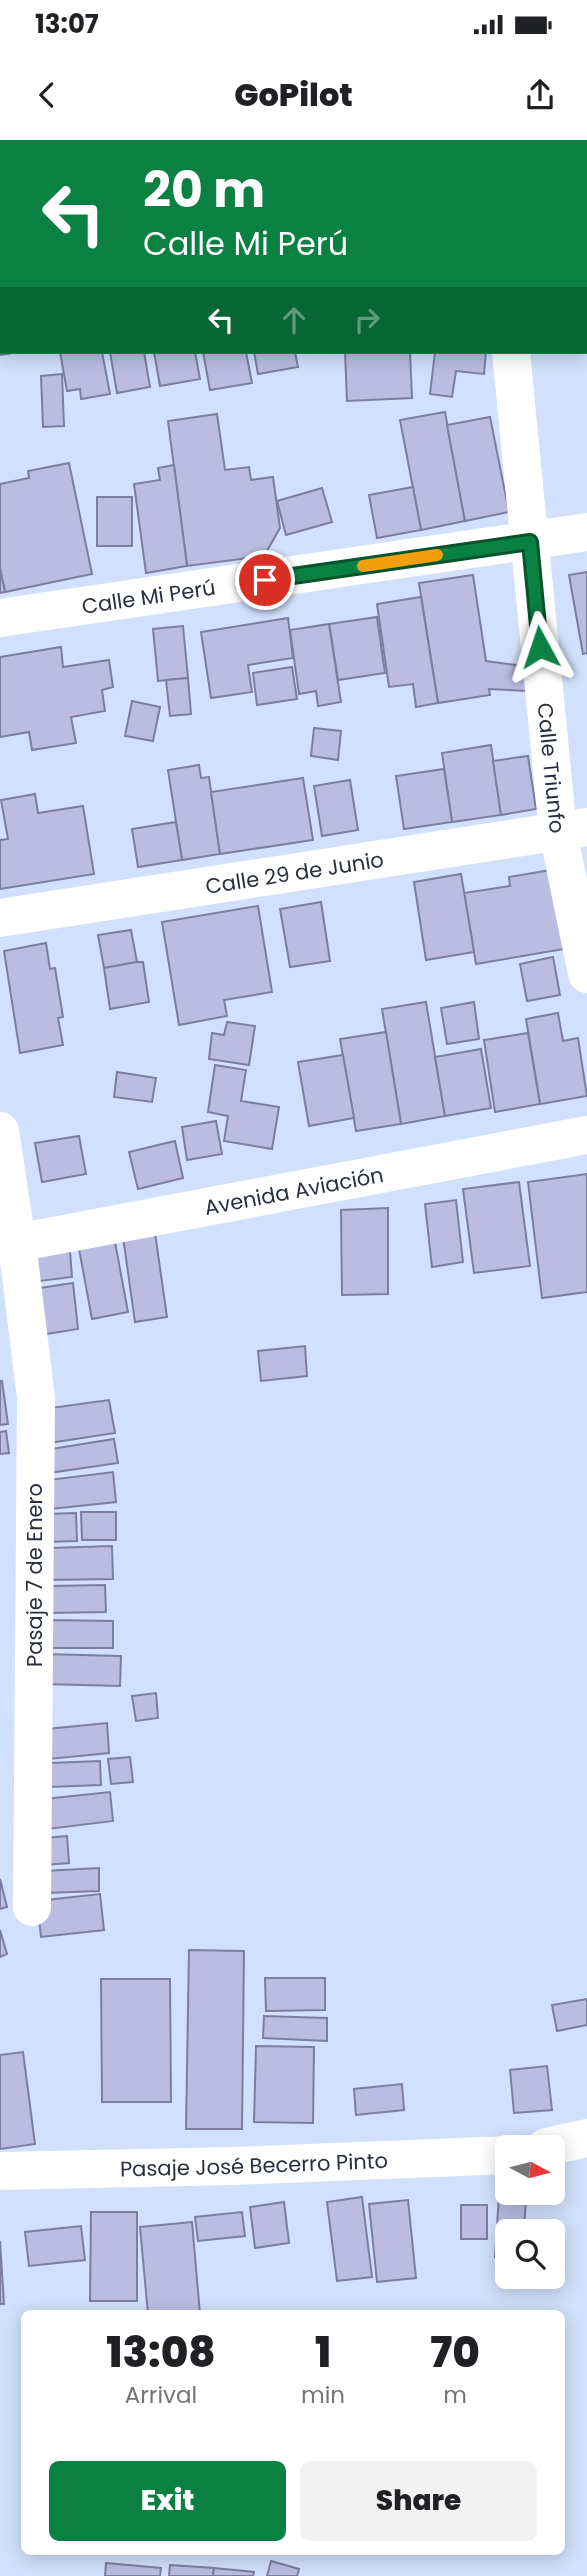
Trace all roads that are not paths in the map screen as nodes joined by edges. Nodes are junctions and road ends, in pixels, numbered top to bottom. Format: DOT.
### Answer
graph roads {
  1 [pos="511,354"];
  2 [pos="587,532"];
  3 [pos="530,542"];
  4 [pos="0,618"];
  5 [pos="573,830"];
  6 [pos="0,918"];
  7 [pos="587,974"];
  8 [pos="0,1131"];
  9 [pos="587,1135"];
  10 [pos="9,1244"];
  11 [pos="32,1907"];
  12 [pos="587,2138"];
  13 [pos="565,2143"];
  14 [pos="495,2156"];
  15 [pos="0,2171"];
  1 -- 3 [label="street, Calle Triunfo"];
  2 -- 3 [label="street, Calle Mi Perú"];
  3 -- 4 [label="street, Calle Mi Perú"];
  3 -- 5 [label="street, Calle Triunfo"];
  5 -- 6 [label="street, Calle 29 de Junio"];
  5 -- 7 [label="street, Calle Triunfo"];
  8 -- 10 [label="street, Pasaje 7 de Enero"];
  9 -- 10 [label="street, Avenida Aviación"];
  10 -- 11 [label="street, Pasaje 7 de Enero"];
  12 -- 13 [label="street"];
  14 -- 15 [label="street, Pasaje José Becerro Pinto"];
}
